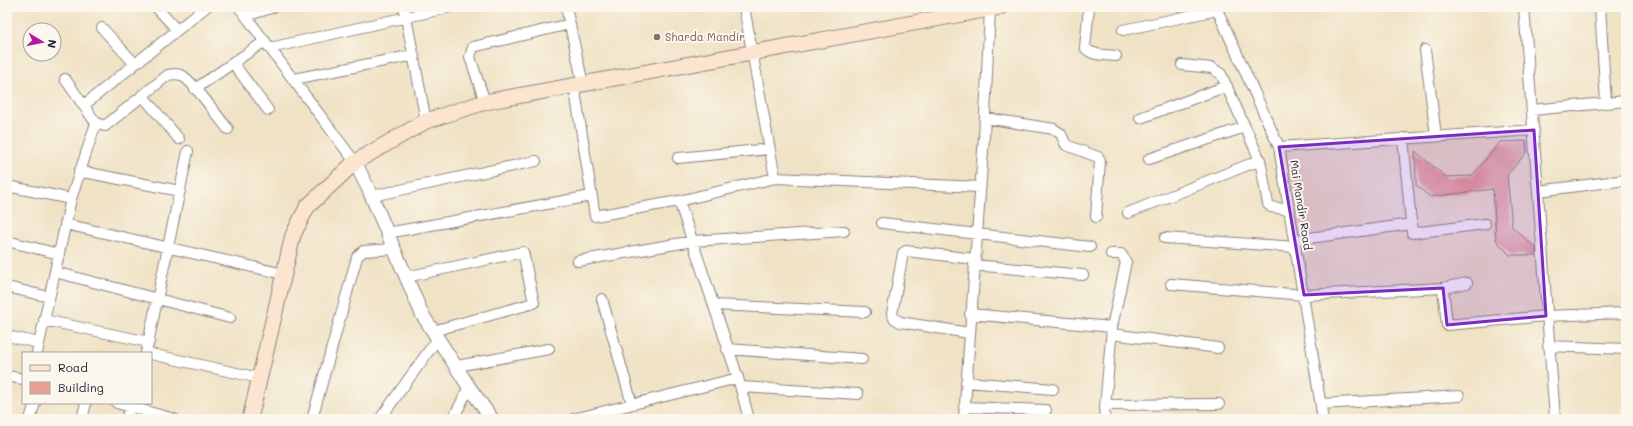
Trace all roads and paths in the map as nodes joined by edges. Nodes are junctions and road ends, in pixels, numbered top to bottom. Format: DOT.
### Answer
graph roads {
  1 [pos="156,7"];
  2 [pos="206,7"];
  3 [pos="239,7"];
  4 [pos="274,7"];
  5 [pos="451,7"];
  6 [pos="566,7"];
  7 [pos="744,7"];
  8 [pos="1089,7"];
  9 [pos="1524,7"];
  10 [pos="1600,7"];
  11 [pos="995,8"];
  12 [pos="1216,9"];
  13 [pos="405,12"];
  14 [pos="246,16"];
  15 [pos="570,24"];
  16 [pos="102,28"];
  17 [pos="177,30"];
  18 [pos="1123,30"];
  19 [pos="267,44"];
  20 [pos="1425,50"];
  21 [pos="753,52"];
  22 [pos="414,55"];
  23 [pos="1116,56"];
  24 [pos="233,63"];
  25 [pos="135,64"];
  26 [pos="1182,65"];
  27 [pos="65,79"];
  28 [pos="294,80"];
  29 [pos="579,84"];
  30 [pos="1227,86"];
  31 [pos="195,89"];
  32 [pos="142,95"];
  33 [pos="1626,101"];
  34 [pos="485,102"];
  35 [pos="1606,103"];
  36 [pos="84,105"];
  37 [pos="268,110"];
  38 [pos="1532,110"];
  39 [pos="985,118"];
  40 [pos="1140,118"];
  41 [pos="426,121"];
  42 [pos="96,123"];
  43 [pos="1245,126"];
  44 [pos="228,129"];
  45 [pos="1534,130"];
  46 [pos="1436,136"];
  47 [pos="1403,138"];
  48 [pos="179,139"];
  49 [pos="1279,147"];
  50 [pos="770,149"];
  51 [pos="188,150"];
  52 [pos="678,158"];
  53 [pos="1149,159"];
  54 [pos="1260,160"];
  55 [pos="536,161"];
  56 [pos="355,162"];
  57 [pos="79,171"];
  58 [pos="775,178"];
  59 [pos="1626,180"];
  60 [pos="7,186"];
  61 [pos="980,186"];
  62 [pos="180,191"];
  63 [pos="1538,191"];
  64 [pos="372,196"];
  65 [pos="591,196"];
  66 [pos="71,199"];
  67 [pos="679,201"];
  68 [pos="1290,210"];
  69 [pos="1128,213"];
  70 [pos="1096,218"];
  71 [pos="882,222"];
  72 [pos="65,224"];
  73 [pos="1411,224"];
  74 [pos="1485,224"];
  75 [pos="844,231"];
  76 [pos="388,233"];
  77 [pos="976,234"];
  78 [pos="1164,238"];
  79 [pos="7,240"];
  80 [pos="693,241"];
  81 [pos="1295,243"];
  82 [pos="168,247"];
  83 [pos="1090,247"];
  84 [pos="394,249"];
  85 [pos="59,254"];
  86 [pos="1112,254"];
  87 [pos="578,261"];
  88 [pos="974,262"];
  89 [pos="55,272"];
  90 [pos="284,274"];
  91 [pos="1083,275"];
  92 [pos="406,277"];
  93 [pos="1467,283"];
  94 [pos="1171,284"];
  95 [pos="7,287"];
  96 [pos="1443,288"];
  97 [pos="1304,296"];
  98 [pos="49,297"];
  99 [pos="158,298"];
  100 [pos="602,299"];
  101 [pos="714,305"];
  102 [pos="865,312"];
  103 [pos="1626,313"];
  104 [pos="970,314"];
  105 [pos="1546,316"];
  106 [pos="230,318"];
  107 [pos="44,320"];
  108 [pos="1112,330"];
  109 [pos="436,334"];
  110 [pos="969,334"];
  111 [pos="7,336"];
  112 [pos="148,342"];
  113 [pos="1548,346"];
  114 [pos="38,348"];
  115 [pos="727,348"];
  116 [pos="1218,348"];
  117 [pos="549,349"];
  118 [pos="1626,349"];
  119 [pos="147,352"];
  120 [pos="152,354"];
  121 [pos="862,359"];
  122 [pos="457,366"];
  123 [pos="7,376"];
  124 [pos="259,378"];
  125 [pos="22,380"];
  126 [pos="740,382"];
  127 [pos="966,382"];
  128 [pos="469,387"];
  129 [pos="1053,389"];
  130 [pos="858,394"];
  131 [pos="1459,396"];
  132 [pos="35,404"];
  133 [pos="86,404"];
  134 [pos="123,404"];
  135 [pos="632,404"];
  136 [pos="1219,404"];
  137 [pos="1321,404"];
  138 [pos="1105,405"];
  139 [pos="134,406"];
  140 [pos="964,407"];
  141 [pos="1046,410"];
  142 [pos="491,418"];
  143 [pos="30,419"];
  144 [pos="82,419"];
  145 [pos="127,419"];
  146 [pos="173,419"];
  147 [pos="250,419"];
  148 [pos="312,419"];
  149 [pos="380,419"];
  150 [pos="453,419"];
  151 [pos="573,419"];
  152 [pos="748,419"];
  153 [pos="964,419"];
  154 [pos="1104,419"];
  155 [pos="1323,419"];
  156 [pos="1555,419"];
  1 -- 17 [label="street"];
  2 -- 17 [label="street"];
  3 -- 14 [label="street"];
  4 -- 14 [label="street"];
  5 -- 13 [label="street"];
  6 -- 15 [label="street"];
  7 -- 21 [label="street"];
  8 -- 23 [label="street"];
  9 -- 38 [label="street"];
  10 -- 35 [label="street"];
  11 -- 21 [label="main road"];
  11 -- 39 [label="street"];
  12 -- 18 [label="street"];
  12 -- 49 [label="street, Mai Mandir Road"];
  13 -- 19 [label="street"];
  13 -- 22 [label="street"];
  14 -- 19 [label="street"];
  15 -- 29 [label="street"];
  15 -- 34 [label="street"];
  16 -- 25 [label="street"];
  17 -- 25 [label="street"];
  19 -- 24 [label="street"];
  19 -- 28 [label="street"];
  20 -- 46 [label="street"];
  21 -- 29 [label="main road"];
  21 -- 50 [label="street"];
  22 -- 28 [label="street"];
  22 -- 41 [label="street"];
  24 -- 31 [label="street"];
  24 -- 37 [label="street"];
  25 -- 36 [label="street"];
  26 -- 30 [label="street"];
  27 -- 36 [label="street"];
  28 -- 56 [label="street"];
  29 -- 34 [label="main road"];
  29 -- 65 [label="street"];
  30 -- 40 [label="street"];
  30 -- 43 [label="street"];
  31 -- 32 [label="street"];
  31 -- 44 [label="street"];
  32 -- 42 [label="street"];
  32 -- 48 [label="street"];
  33 -- 35 [label="street"];
  34 -- 41 [label="main road"];
  35 -- 38 [label="street"];
  36 -- 42 [label="street"];
  38 -- 45 [label="street"];
  39 -- 61 [label="street"];
  39 -- 70 [label="street"];
  41 -- 56 [label="main road"];
  42 -- 57 [label="street"];
  43 -- 53 [label="street"];
  43 -- 54 [label="street"];
  45 -- 46 [label="street"];
  45 -- 63 [label="street"];
  46 -- 47 [label="street"];
  47 -- 49 [label="street"];
  47 -- 73 [label="street"];
  49 -- 68 [label="street, Mai Mandir Road"];
  50 -- 52 [label="street"];
  50 -- 58 [label="street"];
  51 -- 62 [label="street"];
  54 -- 68 [label="street"];
  54 -- 69 [label="street"];
  55 -- 64 [label="street"];
  56 -- 64 [label="street"];
  56 -- 90 [label="main road"];
  57 -- 62 [label="street"];
  57 -- 66 [label="street"];
  58 -- 61 [label="street"];
  58 -- 67 [label="street"];
  59 -- 63 [label="street"];
  60 -- 66 [label="street"];
  61 -- 77 [label="street"];
  62 -- 82 [label="street"];
  63 -- 105 [label="street"];
  64 -- 76 [label="street"];
  65 -- 67 [label="street"];
  65 -- 76 [label="street"];
  66 -- 72 [label="street"];
  67 -- 80 [label="street"];
  68 -- 81 [label="street, Mai Mandir Road"];
  71 -- 77 [label="street"];
  72 -- 82 [label="street"];
  72 -- 85 [label="street"];
  73 -- 74 [label="street"];
  73 -- 81 [label="street"];
  75 -- 80 [label="street"];
  76 -- 84 [label="street"];
  77 -- 83 [label="street"];
  77 -- 88 [label="street"];
  78 -- 81 [label="street"];
  79 -- 85 [label="street"];
  80 -- 87 [label="street"];
  80 -- 101 [label="street"];
  81 -- 97 [label="street, Mai Mandir Road"];
  82 -- 90 [label="street"];
  82 -- 99 [label="street"];
  84 -- 92 [label="street"];
  84 -- 148 [label="street"];
  85 -- 89 [label="street"];
  86 -- 108 [label="street"];
  88 -- 91 [label="street"];
  88 -- 104 [label="street"];
  88 -- 110 [label="street"];
  89 -- 98 [label="street"];
  89 -- 99 [label="street"];
  90 -- 124 [label="main road"];
  92 -- 109 [label="street"];
  92 -- 109 [label="street"];
  93 -- 96 [label="street"];
  94 -- 97 [label="street"];
  95 -- 98 [label="street"];
  96 -- 97 [label="street"];
  96 -- 105 [label="street"];
  97 -- 137 [label="street, Mai Mandir Road"];
  98 -- 107 [label="street"];
  99 -- 106 [label="street"];
  99 -- 112 [label="street"];
  100 -- 135 [label="street"];
  101 -- 102 [label="street"];
  101 -- 115 [label="street"];
  103 -- 105 [label="street"];
  104 -- 108 [label="street"];
  104 -- 110 [label="street"];
  105 -- 113 [label="street"];
  107 -- 112 [label="street"];
  107 -- 114 [label="street"];
  108 -- 116 [label="street"];
  108 -- 138 [label="street"];
  109 -- 122 [label="street"];
  109 -- 149 [label="street"];
  110 -- 127 [label="street"];
  111 -- 114 [label="street"];
  112 -- 119 [label="street"];
  113 -- 118 [label="street"];
  113 -- 156 [label="street"];
  115 -- 121 [label="street"];
  115 -- 126 [label="street"];
  117 -- 122 [label="street"];
  120 -- 124 [label="street"];
  122 -- 128 [label="street"];
  123 -- 125 [label="street"];
  124 -- 147 [label="main road"];
  126 -- 130 [label="street"];
  126 -- 135 [label="street"];
  126 -- 152 [label="street"];
  127 -- 129 [label="street"];
  127 -- 140 [label="street"];
  128 -- 142 [label="street"];
  128 -- 150 [label="street"];
  131 -- 137 [label="street"];
  132 -- 143 [label="street"];
  133 -- 144 [label="street"];
  134 -- 139 [label="street"];
  135 -- 151 [label="street"];
  136 -- 138 [label="street"];
  137 -- 155 [label="street, Mai Mandir Road"];
  138 -- 154 [label="street"];
  139 -- 145 [label="street"];
  139 -- 146 [label="street"];
  140 -- 141 [label="street"];
  140 -- 153 [label="street"];
}
